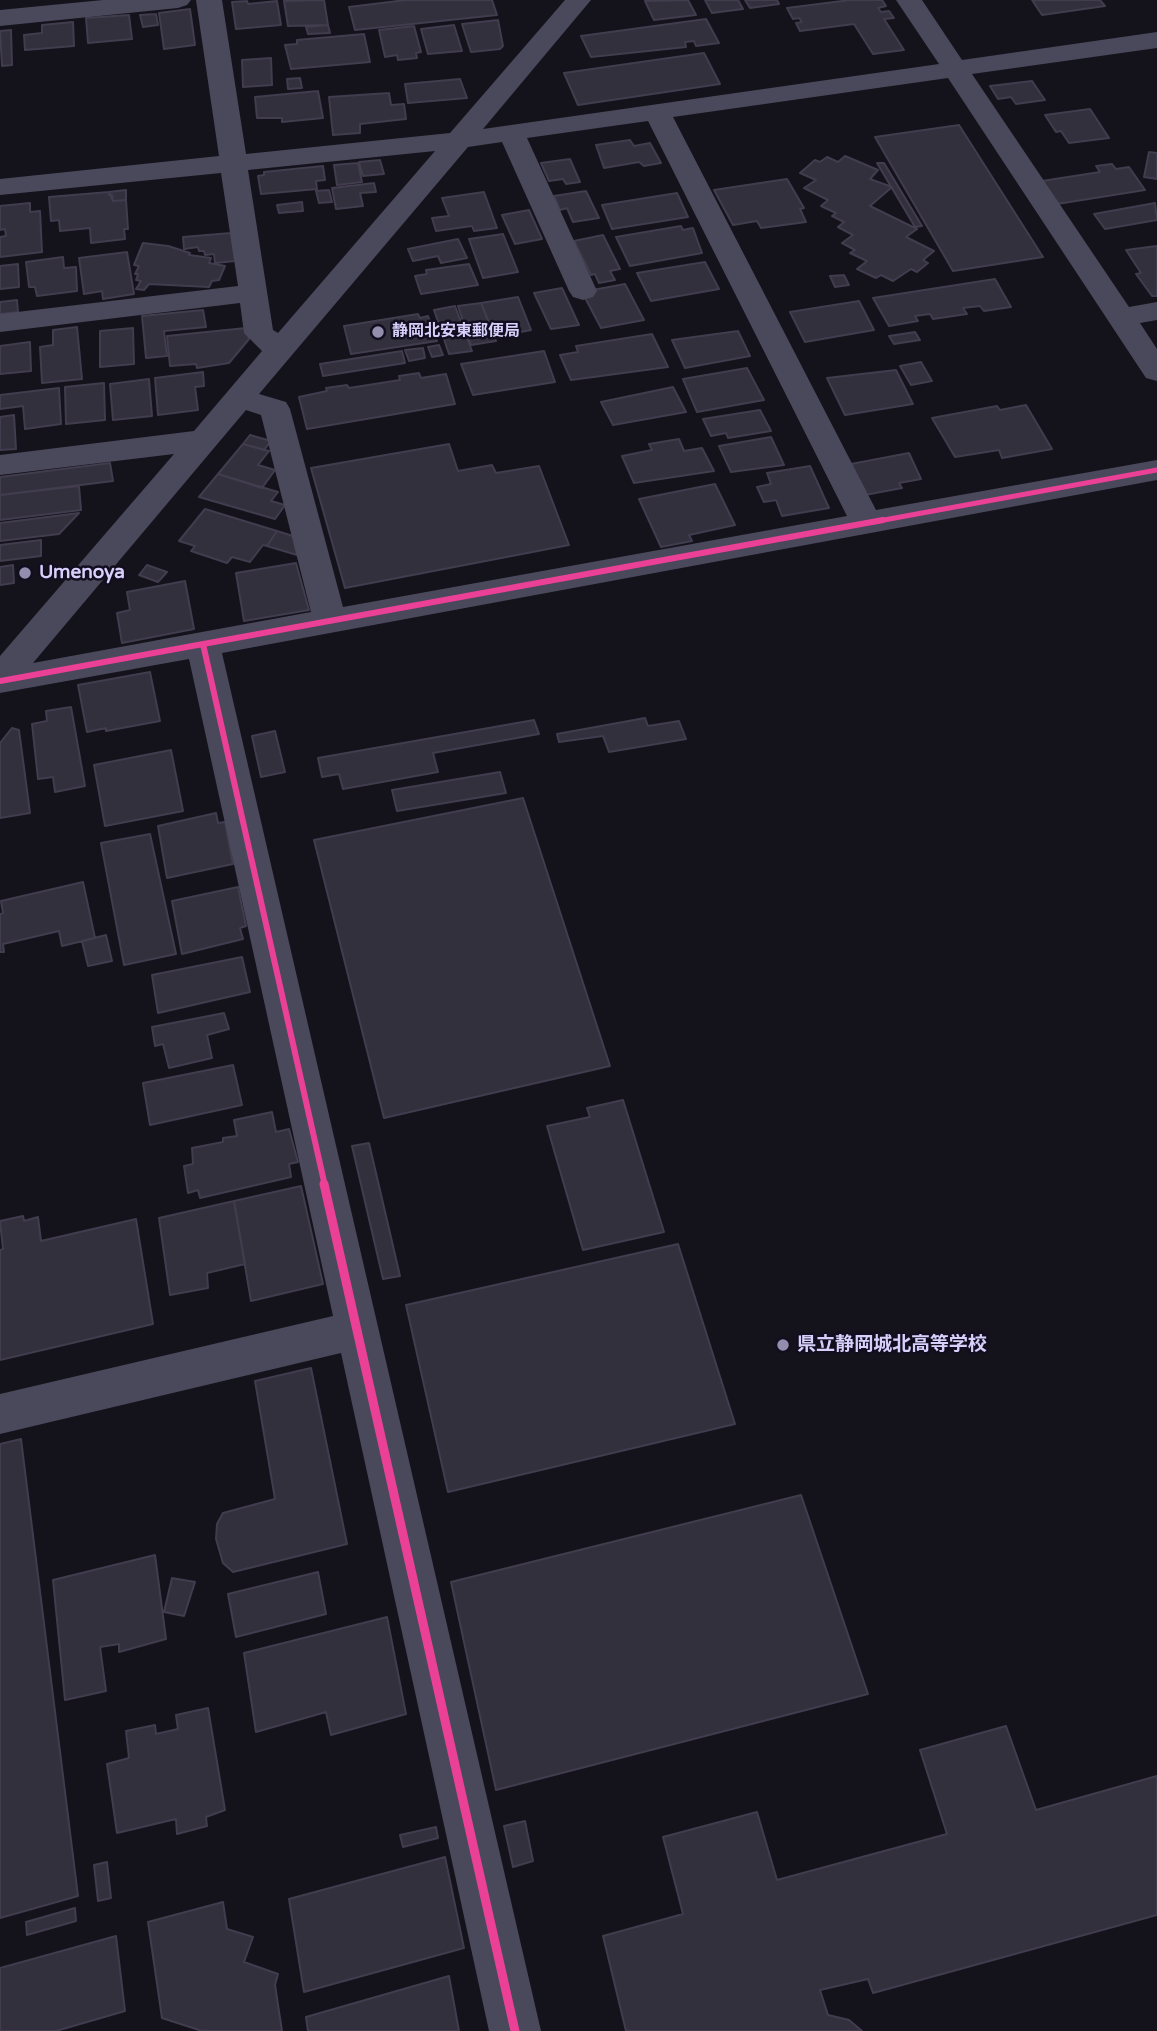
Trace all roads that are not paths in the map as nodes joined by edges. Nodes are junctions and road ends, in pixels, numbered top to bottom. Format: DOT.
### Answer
graph roads {
  1 [pos="178,0"];
  2 [pos="209,0"];
  3 [pos="578,0"];
  4 [pos="909,0"];
  5 [pos="0,18"];
  6 [pos="1157,40"];
  7 [pos="955,71"];
  8 [pos="657,113"];
  9 [pos="511,133"];
  10 [pos="460,140"];
  11 [pos="233,164"];
  12 [pos="0,187"];
  13 [pos="583,291"];
  14 [pos="253,293"];
  15 [pos="1157,311"];
  16 [pos="1121,317"];
  17 [pos="0,323"];
  18 [pos="280,351"];
  19 [pos="1157,371"];
  20 [pos="239,398"];
  21 [pos="204,440"];
  22 [pos="0,465"];
  23 [pos="1157,470"];
  24 [pos="867,523"];
  25 [pos="330,620"];
  26 [pos="203,644"];
  27 [pos="0,680"];
  28 [pos="357,1330"];
  29 [pos="0,1414"];
  30 [pos="515,2031"];
  1 -- 5 [label="street"];
  2 -- 11 [label="street"];
  3 -- 10 [label="street"];
  4 -- 7 [label="street"];
  6 -- 7 [label="street"];
  7 -- 8 [label="street"];
  7 -- 16 [label="street"];
  8 -- 9 [label="street"];
  8 -- 24 [label="street"];
  9 -- 10 [label="street"];
  9 -- 13 [label="street"];
  10 -- 11 [label="street"];
  10 -- 18 [label="street"];
  11 -- 12 [label="street"];
  11 -- 14 [label="street"];
  14 -- 17 [label="street"];
  14 -- 18 [label="street"];
  15 -- 16 [label="street"];
  16 -- 19 [label="street"];
  18 -- 20 [label="street"];
  20 -- 21 [label="street"];
  20 -- 25 [label="street"];
  21 -- 22 [label="street"];
  21 -- 27 [label="street"];
  23 -- 24 [label="street"];
  24 -- 25 [label="street"];
  25 -- 26 [label="street"];
  26 -- 27 [label="street"];
  26 -- 28 [label="street"];
  28 -- 29 [label="street"];
  28 -- 30 [label="street"];
}
